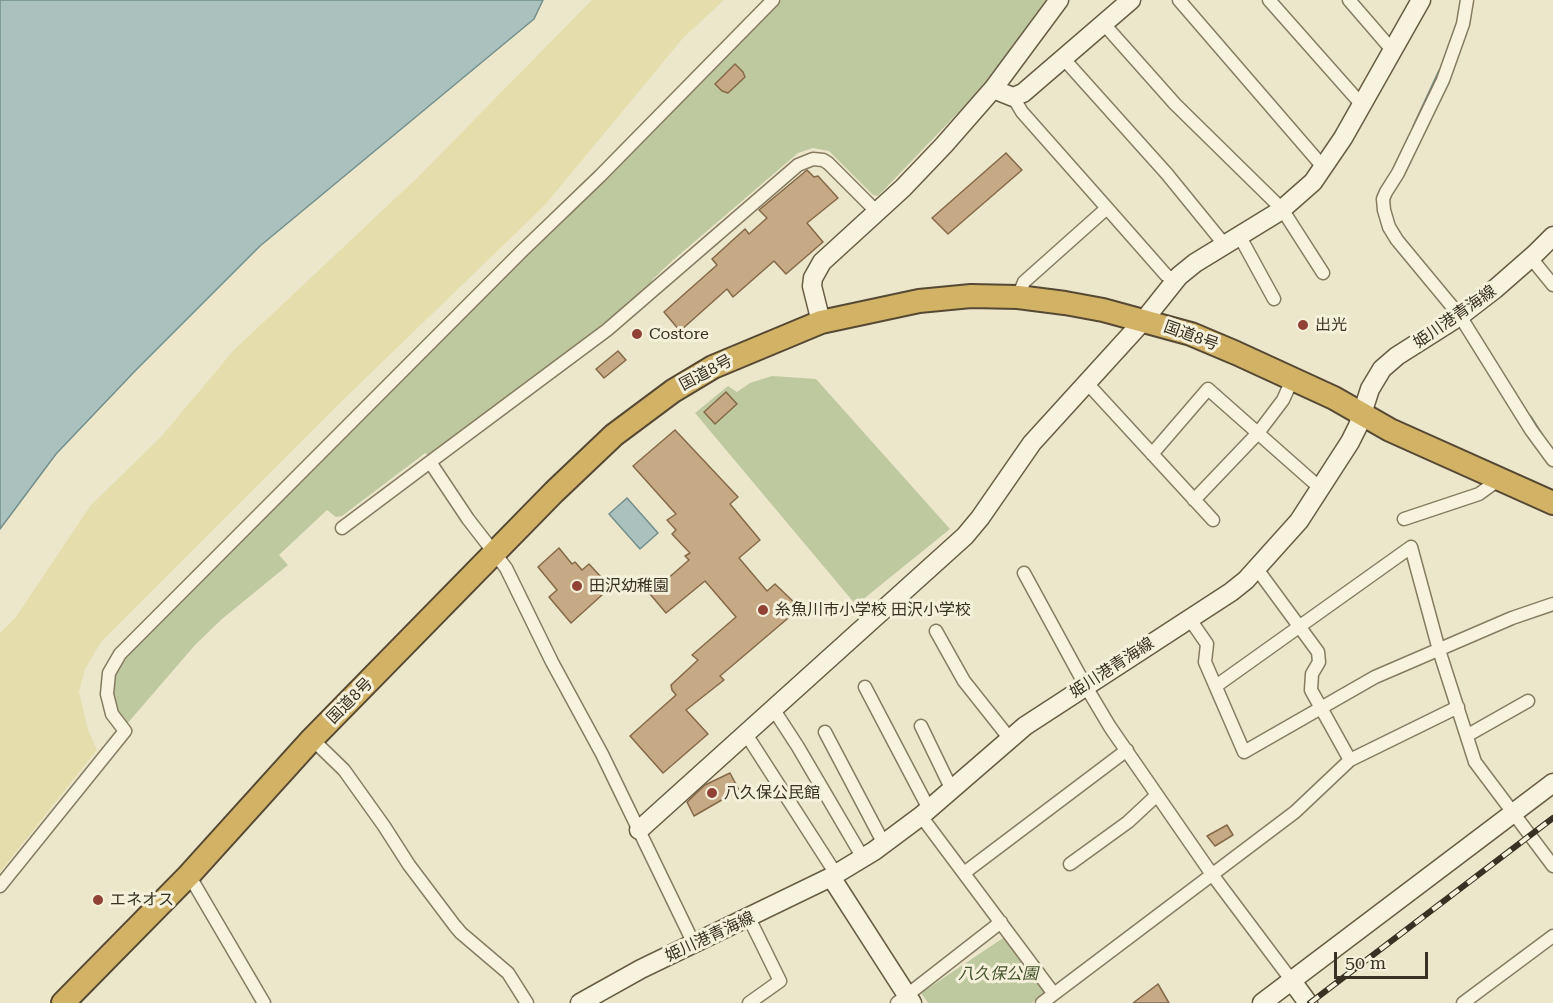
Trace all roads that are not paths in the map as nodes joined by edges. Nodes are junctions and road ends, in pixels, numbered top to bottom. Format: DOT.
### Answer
graph roads {
  1 [pos="773,0"];
  2 [pos="1059,0"];
  3 [pos="1131,0"];
  4 [pos="1179,0"];
  5 [pos="1269,0"];
  6 [pos="1349,0"];
  7 [pos="1421,0"];
  8 [pos="1467,0"];
  9 [pos="1103,23"];
  10 [pos="1393,51"];
  11 [pos="1063,58"];
  12 [pos="993,88"];
  13 [pos="1013,97"];
  14 [pos="1362,105"];
  15 [pos="1324,168"];
  16 [pos="1107,208"];
  17 [pos="1282,209"];
  18 [pos="877,212"];
  19 [pos="1553,236"];
  20 [pos="1232,240"];
  21 [pos="1531,258"];
  22 [pos="1323,273"];
  23 [pos="1176,280"];
  24 [pos="1553,285"];
  25 [pos="1018,297"];
  26 [pos="1274,299"];
  27 [pos="1460,316"];
  28 [pos="1144,320"];
  29 [pos="821,322"];
  30 [pos="1292,380"];
  31 [pos="1086,383"];
  32 [pos="1362,414"];
  33 [pos="1258,433"];
  34 [pos="1152,454"];
  35 [pos="1553,460"];
  36 [pos="430,462"];
  37 [pos="1501,478"];
  38 [pos="1320,488"];
  39 [pos="1194,500"];
  40 [pos="1553,503"];
  41 [pos="1404,519"];
  42 [pos="1213,520"];
  43 [pos="342,528"];
  44 [pos="496,553"];
  45 [pos="1257,568"];
  46 [pos="1024,573"];
  47 [pos="1553,604"];
  48 [pos="1189,618"];
  49 [pos="1300,626"];
  50 [pos="936,632"];
  51 [pos="1439,650"];
  52 [pos="1085,685"];
  53 [pos="1216,686"];
  54 [pos="866,687"];
  55 [pos="1528,701"];
  56 [pos="1458,707"];
  57 [pos="1320,708"];
  58 [pos="774,710"];
  59 [pos="921,726"];
  60 [pos="825,732"];
  61 [pos="746,734"];
  62 [pos="1468,735"];
  63 [pos="312,739"];
  64 [pos="1010,739"];
  65 [pos="1126,750"];
  66 [pos="1350,760"];
  67 [pos="1553,783"];
  68 [pos="952,790"];
  69 [pos="1157,795"];
  70 [pos="925,812"];
  71 [pos="1513,813"];
  72 [pos="639,830"];
  73 [pos="884,844"];
  74 [pos="863,858"];
  75 [pos="1070,864"];
  76 [pos="1553,866"];
  77 [pos="964,873"];
  78 [pos="1211,873"];
  79 [pos="189,875"];
  80 [pos="833,876"];
  81 [pos="0,886"];
  82 [pos="749,918"];
  83 [pos="1001,922"];
  84 [pos="1553,936"];
  85 [pos="694,944"];
  86 [pos="1292,981"];
  87 [pos="1054,994"];
  88 [pos="905,1000"];
  89 [pos="63,1003"];
  90 [pos="264,1003"];
  91 [pos="527,1003"];
  92 [pos="580,1003"];
  93 [pos="749,1003"];
  94 [pos="1042,1003"];
  95 [pos="1262,1003"];
  96 [pos="1308,1003"];
  97 [pos="1463,1003"];
  1 -- 81 [label="street"];
  2 -- 12 [label="street"];
  3 -- 9 [label="street"];
  4 -- 15 [label="street"];
  5 -- 14 [label="street"];
  6 -- 10 [label="street"];
  7 -- 10 [label="street"];
  8 -- 27 [label="street"];
  9 -- 11 [label="street"];
  9 -- 17 [label="street"];
  10 -- 14 [label="street"];
  11 -- 13 [label="street"];
  11 -- 20 [label="street"];
  12 -- 13 [label="street"];
  12 -- 18 [label="street"];
  13 -- 16 [label="street"];
  14 -- 15 [label="street"];
  15 -- 17 [label="street"];
  16 -- 23 [label="street"];
  16 -- 25 [label="street"];
  17 -- 20 [label="street"];
  17 -- 22 [label="street"];
  18 -- 29 [label="street"];
  18 -- 36 [label="street"];
  19 -- 21 [label="street, 姫川港青海線"];
  20 -- 23 [label="street"];
  20 -- 26 [label="street"];
  21 -- 24 [label="street"];
  21 -- 27 [label="street, 姫川港青海線"];
  23 -- 28 [label="street"];
  25 -- 28 [label="highway, 国道8号"];
  25 -- 29 [label="highway, 国道8号"];
  27 -- 32 [label="street, 姫川港青海線"];
  27 -- 35 [label="street"];
  28 -- 30 [label="highway, 国道8号"];
  28 -- 31 [label="street"];
  29 -- 44 [label="highway, 国道8号"];
  30 -- 32 [label="highway, 国道8号"];
  30 -- 33 [label="street"];
  31 -- 34 [label="street"];
  31 -- 58 [label="street"];
  32 -- 37 [label="highway, 国道8号"];
  32 -- 38 [label="street, 姫川港青海線"];
  33 -- 34 [label="street"];
  33 -- 38 [label="street"];
  33 -- 39 [label="street"];
  34 -- 39 [label="street"];
  36 -- 43 [label="street"];
  36 -- 44 [label="street"];
  37 -- 40 [label="highway, 国道8号"];
  37 -- 41 [label="street"];
  38 -- 45 [label="street, 姫川港青海線"];
  39 -- 42 [label="street"];
  44 -- 63 [label="highway, 国道8号"];
  44 -- 72 [label="street"];
  45 -- 48 [label="street, 姫川港青海線"];
  45 -- 49 [label="street"];
  46 -- 52 [label="street"];
  47 -- 51 [label="street"];
  48 -- 52 [label="street, 姫川港青海線"];
  48 -- 53 [label="street"];
  49 -- 51 [label="street"];
  49 -- 53 [label="street"];
  49 -- 57 [label="street"];
  50 -- 64 [label="street"];
  51 -- 56 [label="street"];
  51 -- 57 [label="street"];
  52 -- 64 [label="street, 姫川港青海線"];
  52 -- 65 [label="street"];
  53 -- 57 [label="street"];
  54 -- 70 [label="street"];
  55 -- 62 [label="street"];
  56 -- 62 [label="street"];
  56 -- 66 [label="street"];
  57 -- 66 [label="street"];
  58 -- 61 [label="street"];
  58 -- 74 [label="street"];
  59 -- 68 [label="street"];
  60 -- 73 [label="street"];
  61 -- 72 [label="street"];
  61 -- 80 [label="street"];
  62 -- 71 [label="street"];
  63 -- 79 [label="highway, 国道8号"];
  63 -- 91 [label="street"];
  64 -- 68 [label="street, 姫川港青海線"];
  65 -- 69 [label="street"];
  65 -- 77 [label="street"];
  66 -- 78 [label="street"];
  67 -- 71 [label="street"];
  68 -- 70 [label="street, 姫川港青海線"];
  69 -- 75 [label="street"];
  69 -- 78 [label="street"];
  70 -- 73 [label="street, 姫川港青海線"];
  70 -- 77 [label="street"];
  71 -- 76 [label="street"];
  71 -- 86 [label="street"];
  72 -- 85 [label="street"];
  73 -- 74 [label="street, 姫川港青海線"];
  74 -- 80 [label="street, 姫川港青海線"];
  77 -- 83 [label="street"];
  78 -- 86 [label="street"];
  78 -- 87 [label="street"];
  79 -- 89 [label="highway, 国道8号"];
  79 -- 90 [label="street"];
  80 -- 82 [label="street, 姫川港青海線"];
  80 -- 88 [label="street"];
  82 -- 85 [label="street, 姫川港青海線"];
  82 -- 93 [label="street"];
  83 -- 87 [label="street"];
  83 -- 88 [label="street"];
  84 -- 97 [label="street"];
  85 -- 92 [label="street, 姫川港青海線"];
  86 -- 95 [label="street"];
  86 -- 96 [label="street"];
  87 -- 94 [label="street"];
}
